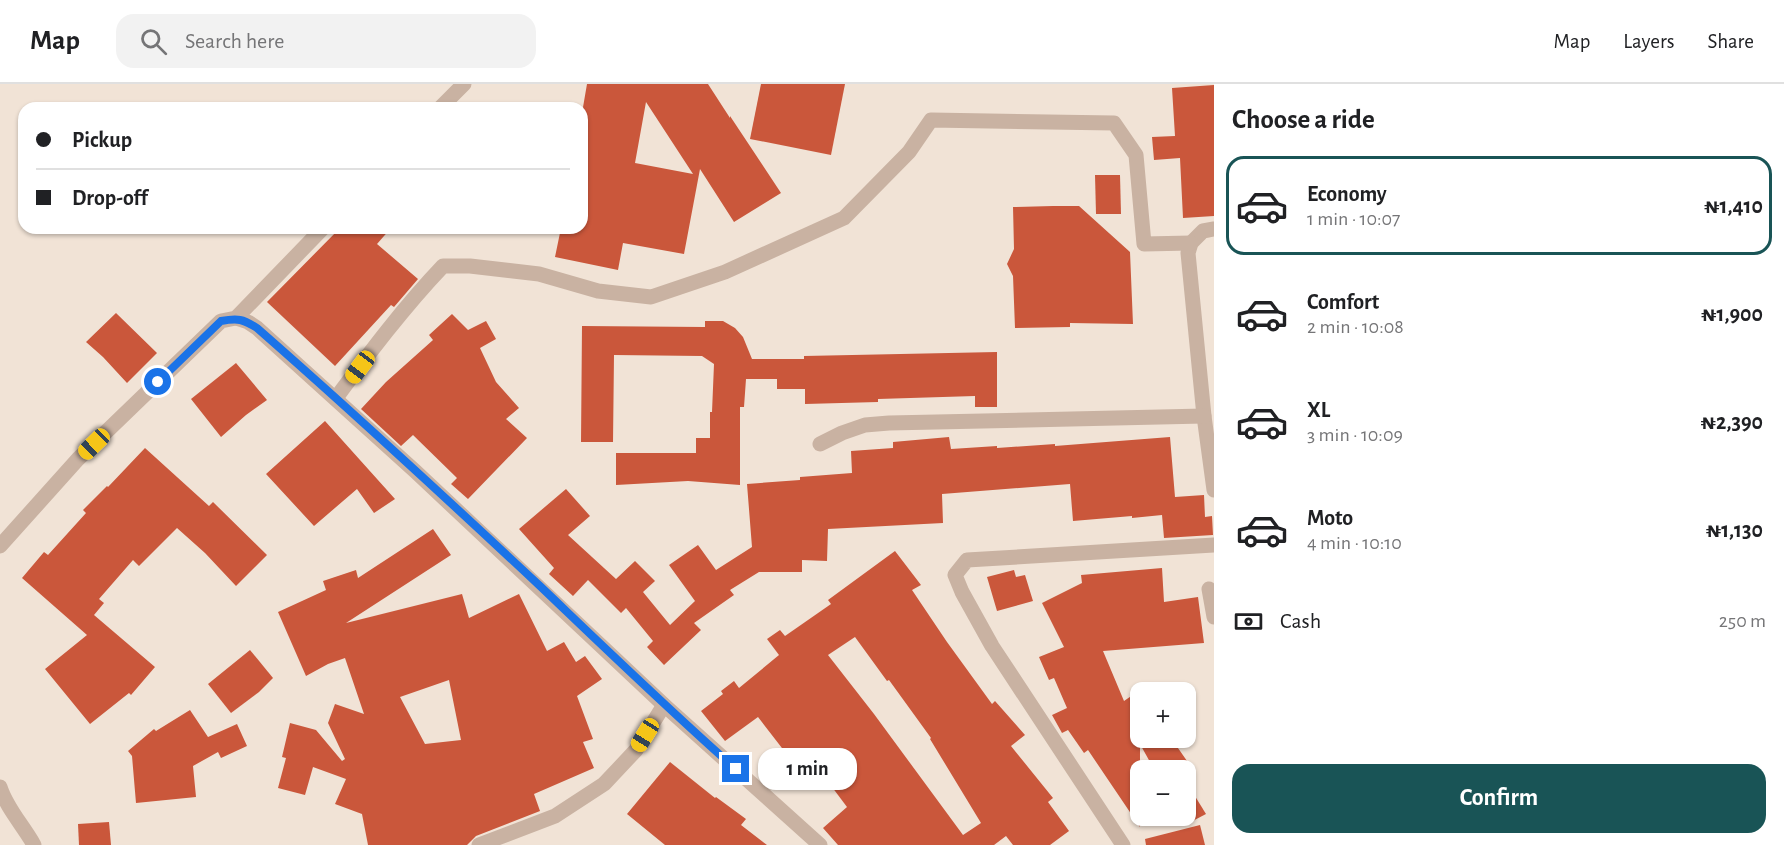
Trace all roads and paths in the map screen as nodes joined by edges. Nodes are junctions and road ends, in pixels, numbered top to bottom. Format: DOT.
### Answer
graph roads {
  1 [pos="464,84"];
  2 [pos="446,102"];
  3 [pos="1214,229"];
  4 [pos="317,234"];
  5 [pos="1191,243"];
  6 [pos="236,318"];
  7 [pos="336,398"];
  8 [pos="1204,416"];
  9 [pos="820,444"];
  10 [pos="1214,490"];
  11 [pos="1214,545"];
  12 [pos="0,546"];
  13 [pos="1209,590"];
  14 [pos="1214,617"];
  15 [pos="664,705"];
  16 [pos="0,787"];
  17 [pos="34,845"];
  18 [pos="479,845"];
  19 [pos="820,845"];
  20 [pos="1123,845"];
  1 -- 2 [label="street"];
  3 -- 5 [label="street"];
  4 -- 6 [label="street"];
  5 -- 7 [label="street"];
  5 -- 8 [label="street"];
  6 -- 7 [label="street"];
  6 -- 12 [label="street"];
  7 -- 15 [label="street"];
  8 -- 9 [label="street"];
  8 -- 10 [label="street"];
  11 -- 20 [label="street"];
  13 -- 14 [label="street"];
  15 -- 18 [label="street"];
  15 -- 19 [label="street"];
  16 -- 17 [label="street"];
}
